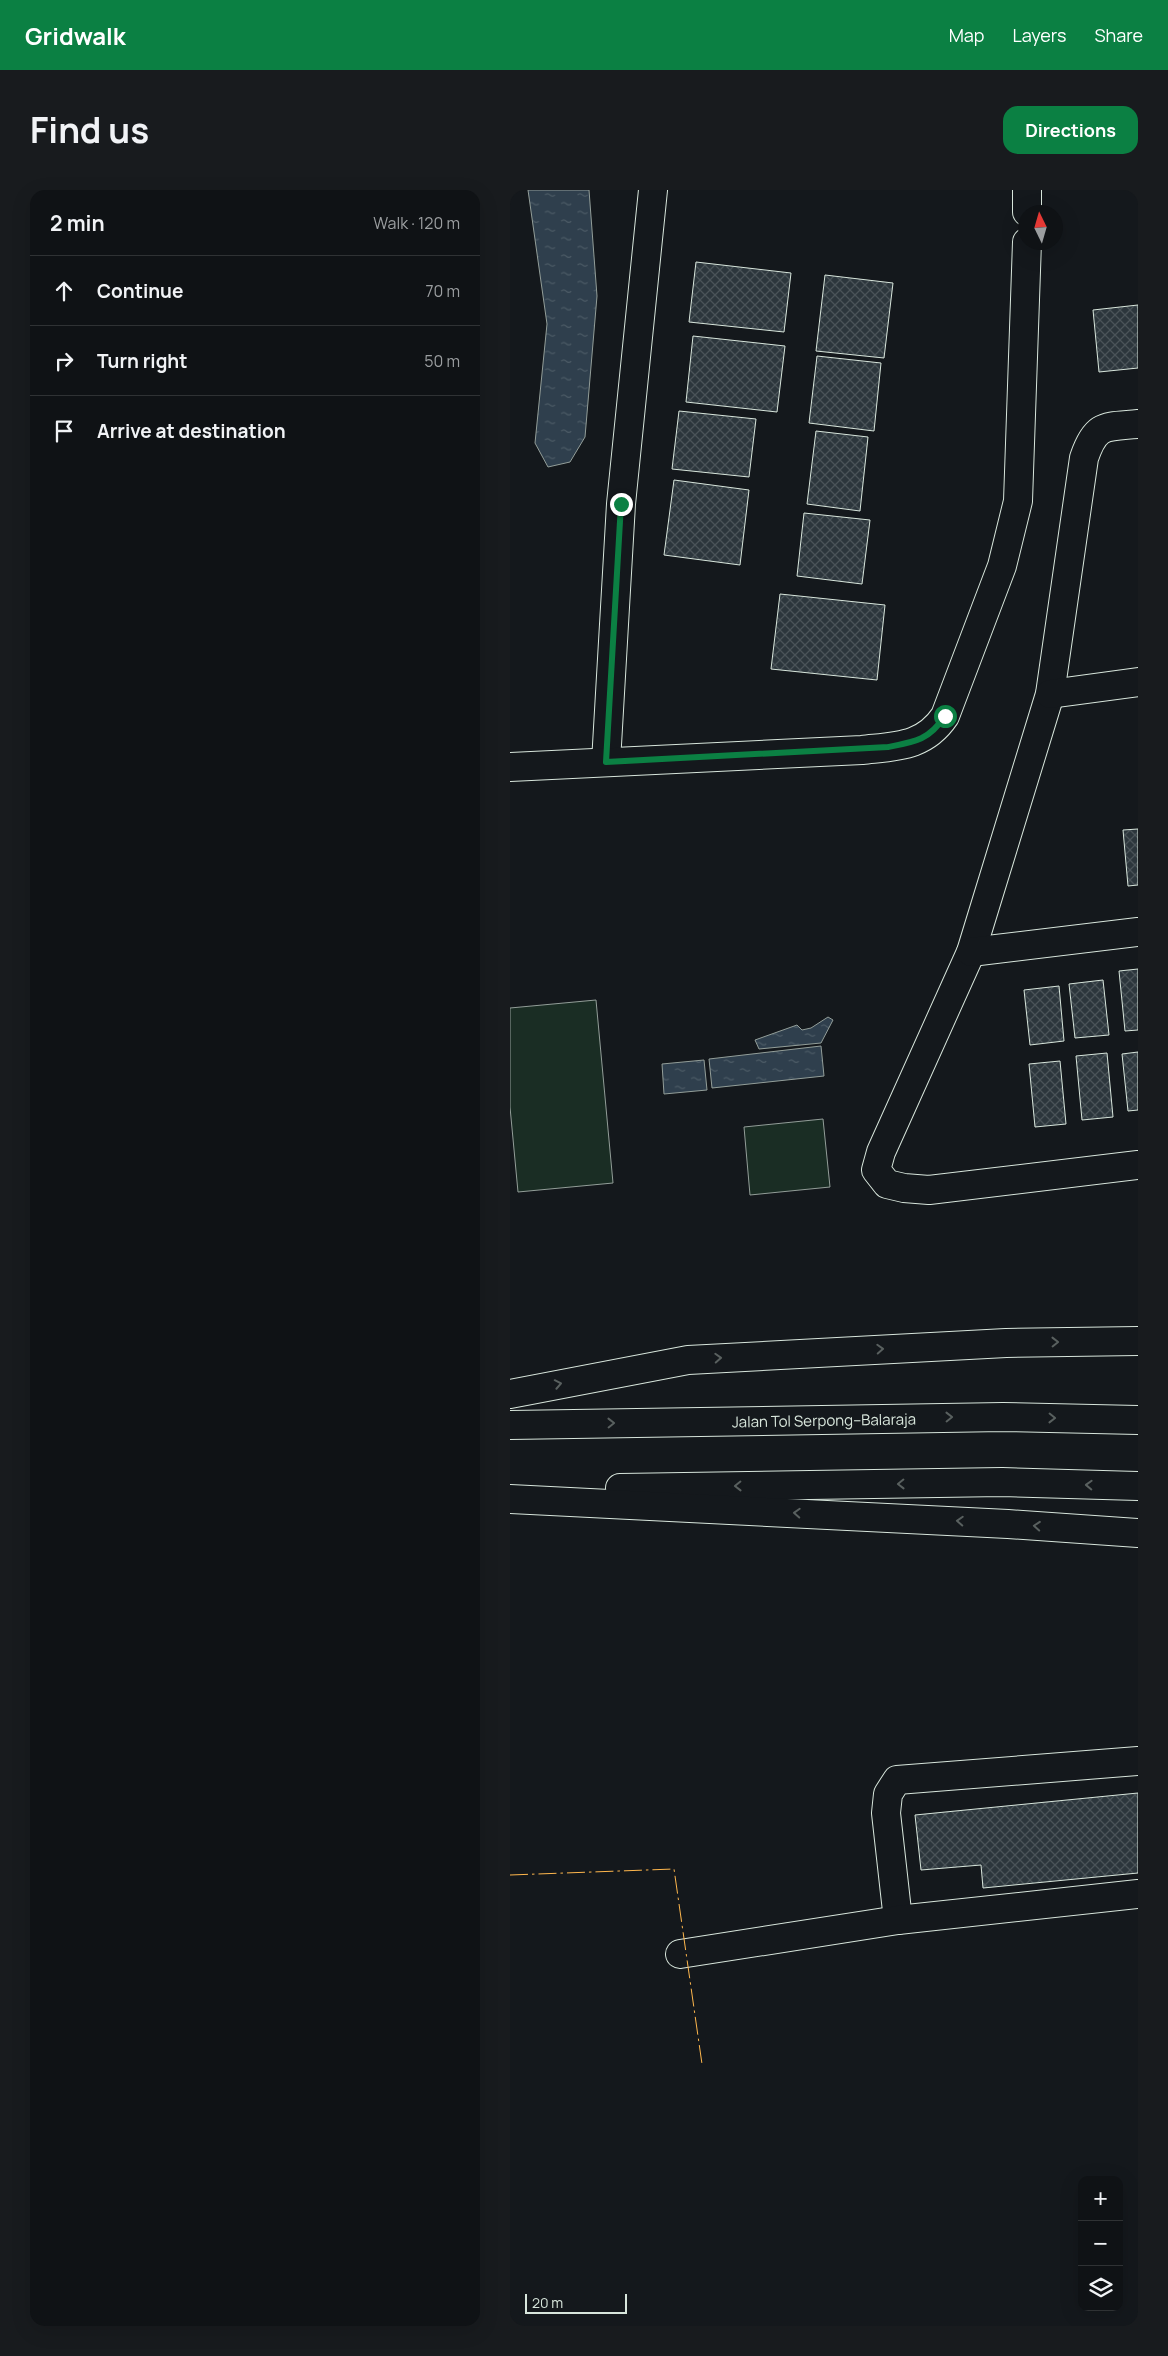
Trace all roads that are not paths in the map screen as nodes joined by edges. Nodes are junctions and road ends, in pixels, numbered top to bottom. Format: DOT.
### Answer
graph roads {
  1 [pos="653,190"];
  2 [pos="1028,190"];
  3 [pos="1027,205"];
  4 [pos="1027,250"];
  5 [pos="1138,424"];
  6 [pos="1138,682"];
  7 [pos="1050,694"];
  8 [pos="606,762"];
  9 [pos="510,767"];
  10 [pos="1138,932"];
  11 [pos="971,952"];
  12 [pos="1138,1165"];
  13 [pos="1138,1341"];
  14 [pos="510,1394"];
  15 [pos="1138,1420"];
  16 [pos="510,1425"];
  17 [pos="1138,1486"];
  18 [pos="510,1489"];
  19 [pos="510,1500"];
  20 [pos="1138,1533"];
  21 [pos="1138,1761"];
  22 [pos="1138,1894"];
  23 [pos="898,1920"];
  24 [pos="680,1954"];
  1 -- 8 [label="main road"];
  2 -- 3 [label="main road"];
  4 -- 8 [label="main road"];
  5 -- 7 [label="main road"];
  6 -- 7 [label="main road"];
  7 -- 11 [label="main road"];
  8 -- 9 [label="main road"];
  10 -- 11 [label="main road"];
  11 -- 12 [label="main road"];
  14 -- 13 [label="main road, one-way"];
  16 -- 15 [label="main road, Jalan Tol Serpong–Balaraja, one-way"];
  17 -- 18 [label="main road, one-way"];
  20 -- 19 [label="main road, one-way"];
  21 -- 23 [label="main road"];
  22 -- 23 [label="main road"];
  23 -- 24 [label="main road"];
}
